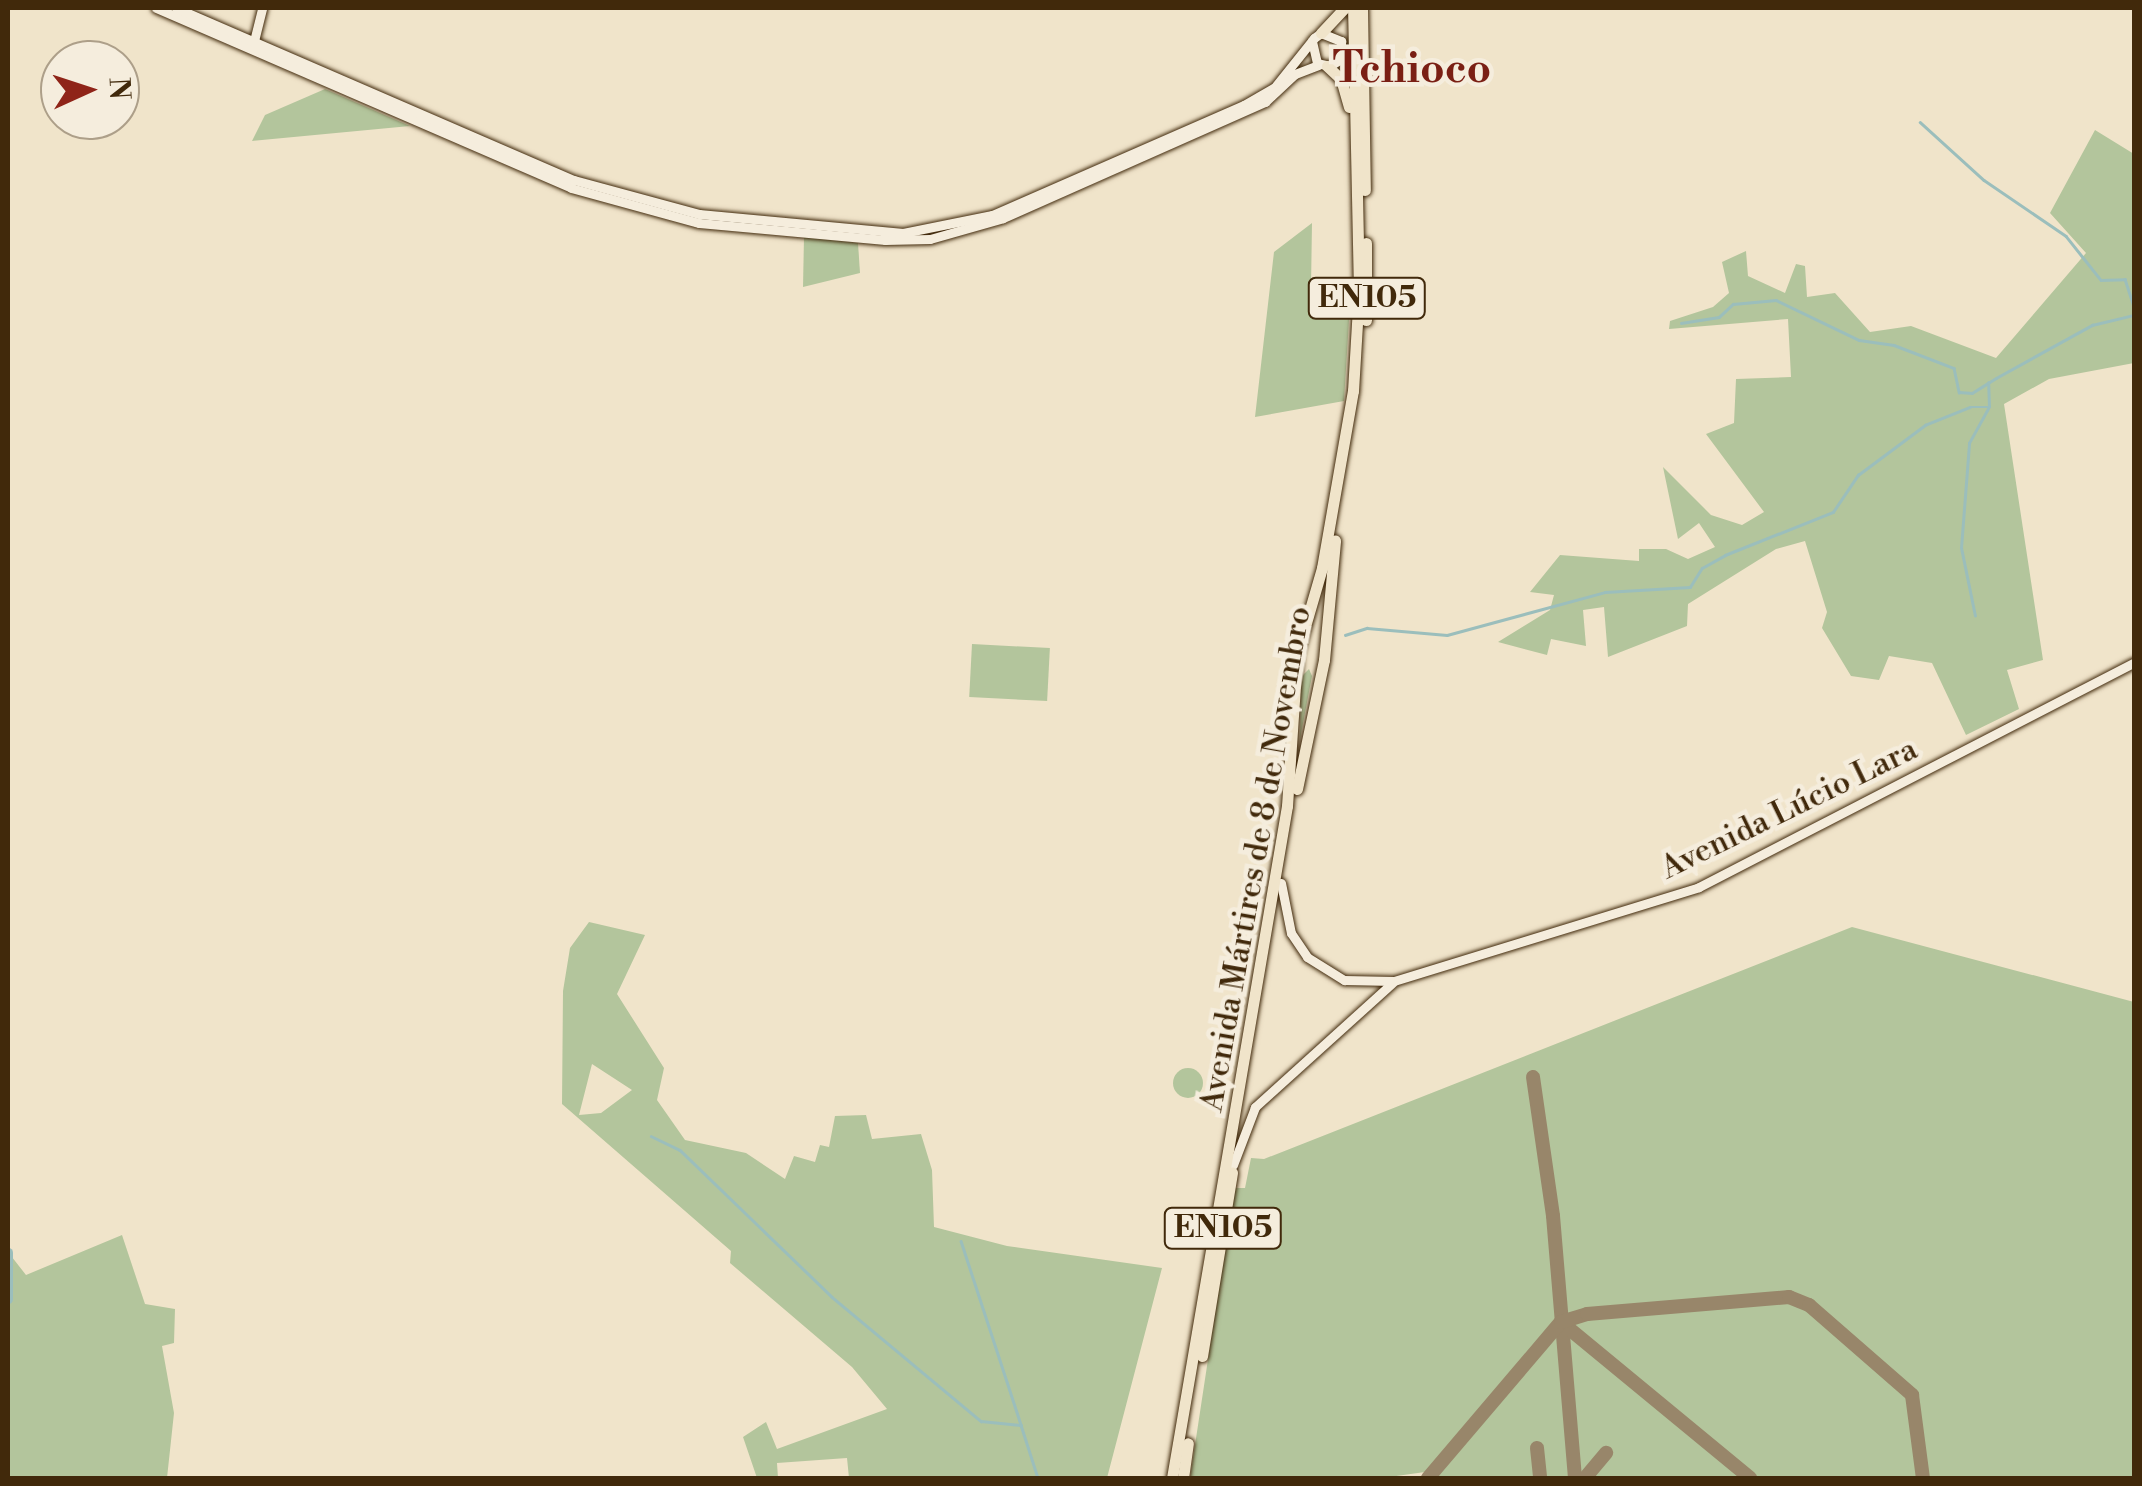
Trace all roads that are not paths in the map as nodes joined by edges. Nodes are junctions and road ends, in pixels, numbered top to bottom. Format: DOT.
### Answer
graph roads {
  1 [pos="156,8"];
  2 [pos="176,8"];
  3 [pos="262,8"];
  4 [pos="1344,8"];
  5 [pos="1353,8"];
  6 [pos="1362,8"];
  7 [pos="1317,37"];
  8 [pos="254,42"];
  9 [pos="1324,66"];
  10 [pos="1356,140"];
  11 [pos="1302,634"];
  12 [pos="1326,642"];
  13 [pos="2134,662"];
  14 [pos="1296,682"];
  15 [pos="1319,682"];
  16 [pos="1280,883"];
  17 [pos="1394,981"];
  18 [pos="1233,1165"];
  19 [pos="1172,1478"];
  20 [pos="1183,1478"];
  1 -- 9 [label="street"];
  2 -- 8 [label="street"];
  3 -- 8 [label="street"];
  4 -- 7 [label="main road"];
  5 -- 10 [label="main road, Avenida Mártires de 8 de Novembro / EN105"];
  6 -- 12 [label="main road, Avenida Mártires de 8 de Novembro / EN105"];
  7 -- 8 [label="street"];
  7 -- 9 [label="street"];
  7 -- 9 [label="street"];
  9 -- 10 [label="main road"];
  10 -- 11 [label="main road, Avenida Mártires de 8 de Novembro / EN105"];
  11 -- 12 [label="main road"];
  11 -- 14 [label="main road, Avenida Mártires de 8 de Novembro / EN105"];
  12 -- 15 [label="main road, Avenida Mártires de 8 de Novembro / EN105"];
  13 -- 17 [label="street, Avenida Lúcio Lara"];
  14 -- 15 [label="main road"];
  14 -- 19 [label="main road, Avenida Mártires de 8 de Novembro / EN105"];
  15 -- 16 [label="main road, Avenida Mártires de 8 de Novembro / EN105"];
  16 -- 17 [label="street, Avenida Lúcio Lara"];
  16 -- 18 [label="main road, Avenida Mártires de 8 de Novembro / EN105"];
  17 -- 18 [label="street, Avenida Lúcio Lara"];
  18 -- 20 [label="main road, Avenida Mártires de 8 de Novembro / EN105"];
}
